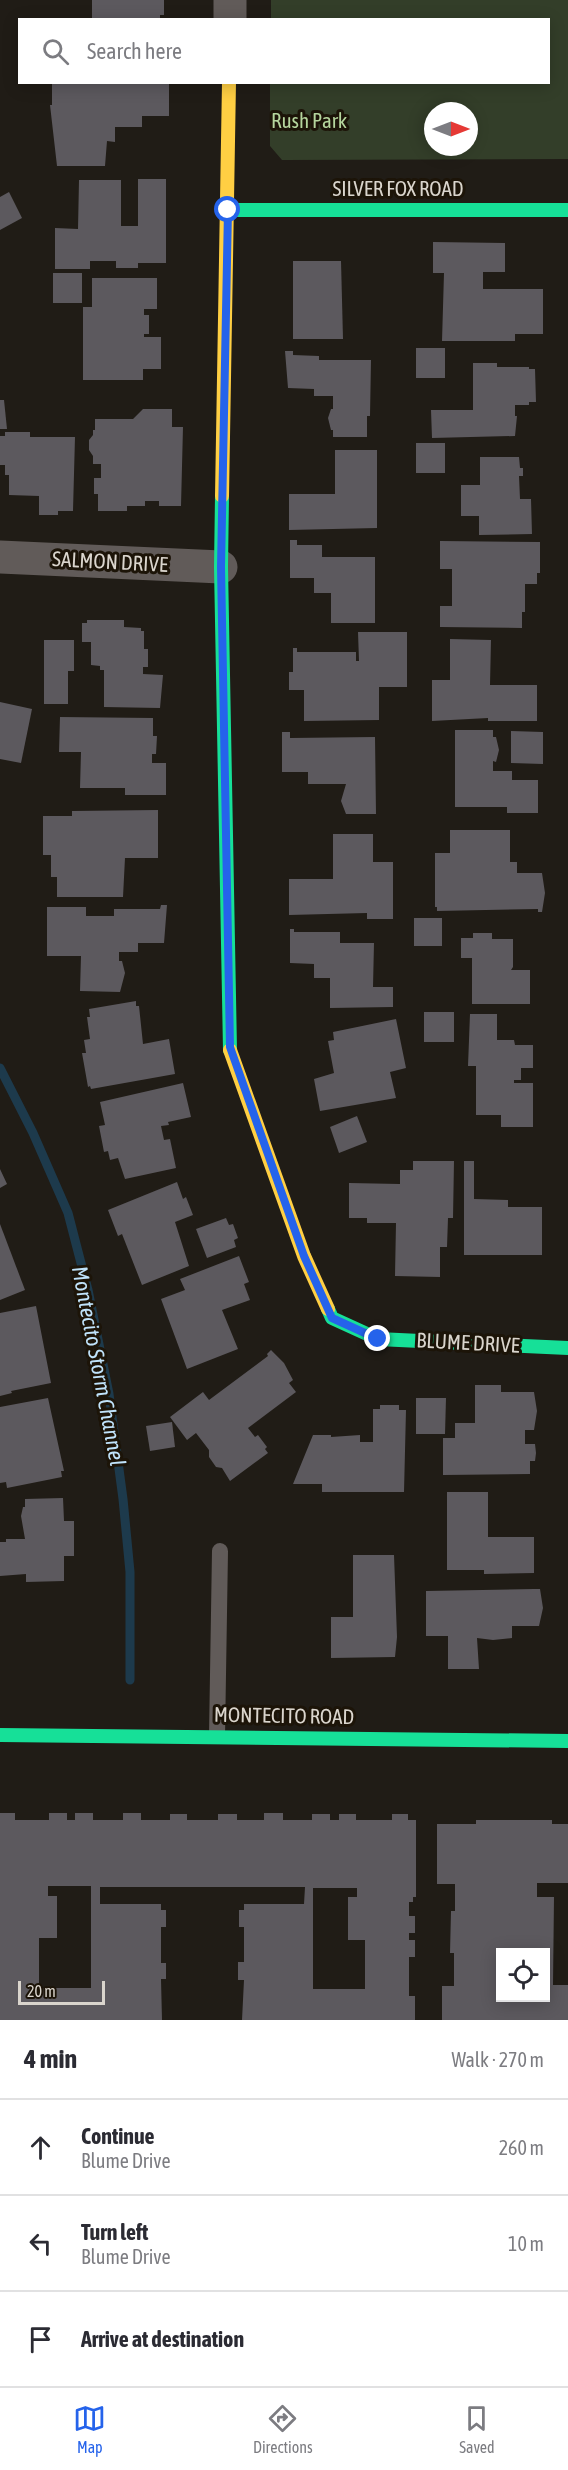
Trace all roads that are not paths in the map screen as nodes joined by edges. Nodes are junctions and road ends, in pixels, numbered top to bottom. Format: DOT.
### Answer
graph roads {
  1 [pos="230,0"];
  2 [pos="230,18"];
  3 [pos="229,84"];
  4 [pos="228,210"];
  5 [pos="568,210"];
  6 [pos="0,557"];
  7 [pos="221,567"];
  8 [pos="568,1348"];
  9 [pos="220,1551"];
  10 [pos="0,1735"];
  11 [pos="217,1736"];
  12 [pos="568,1741"];
  1 -- 2 [label="street"];
  3 -- 4 [label="street, BLUME DRIVE"];
  4 -- 5 [label="street, SILVER FOX ROAD"];
  4 -- 7 [label="street, BLUME DRIVE"];
  6 -- 7 [label="street, SALMON DRIVE"];
  7 -- 8 [label="street, BLUME DRIVE"];
  9 -- 11 [label="lane"];
  10 -- 11 [label="street, MONTECITO ROAD"];
  11 -- 12 [label="street, MONTECITO ROAD"];
}
